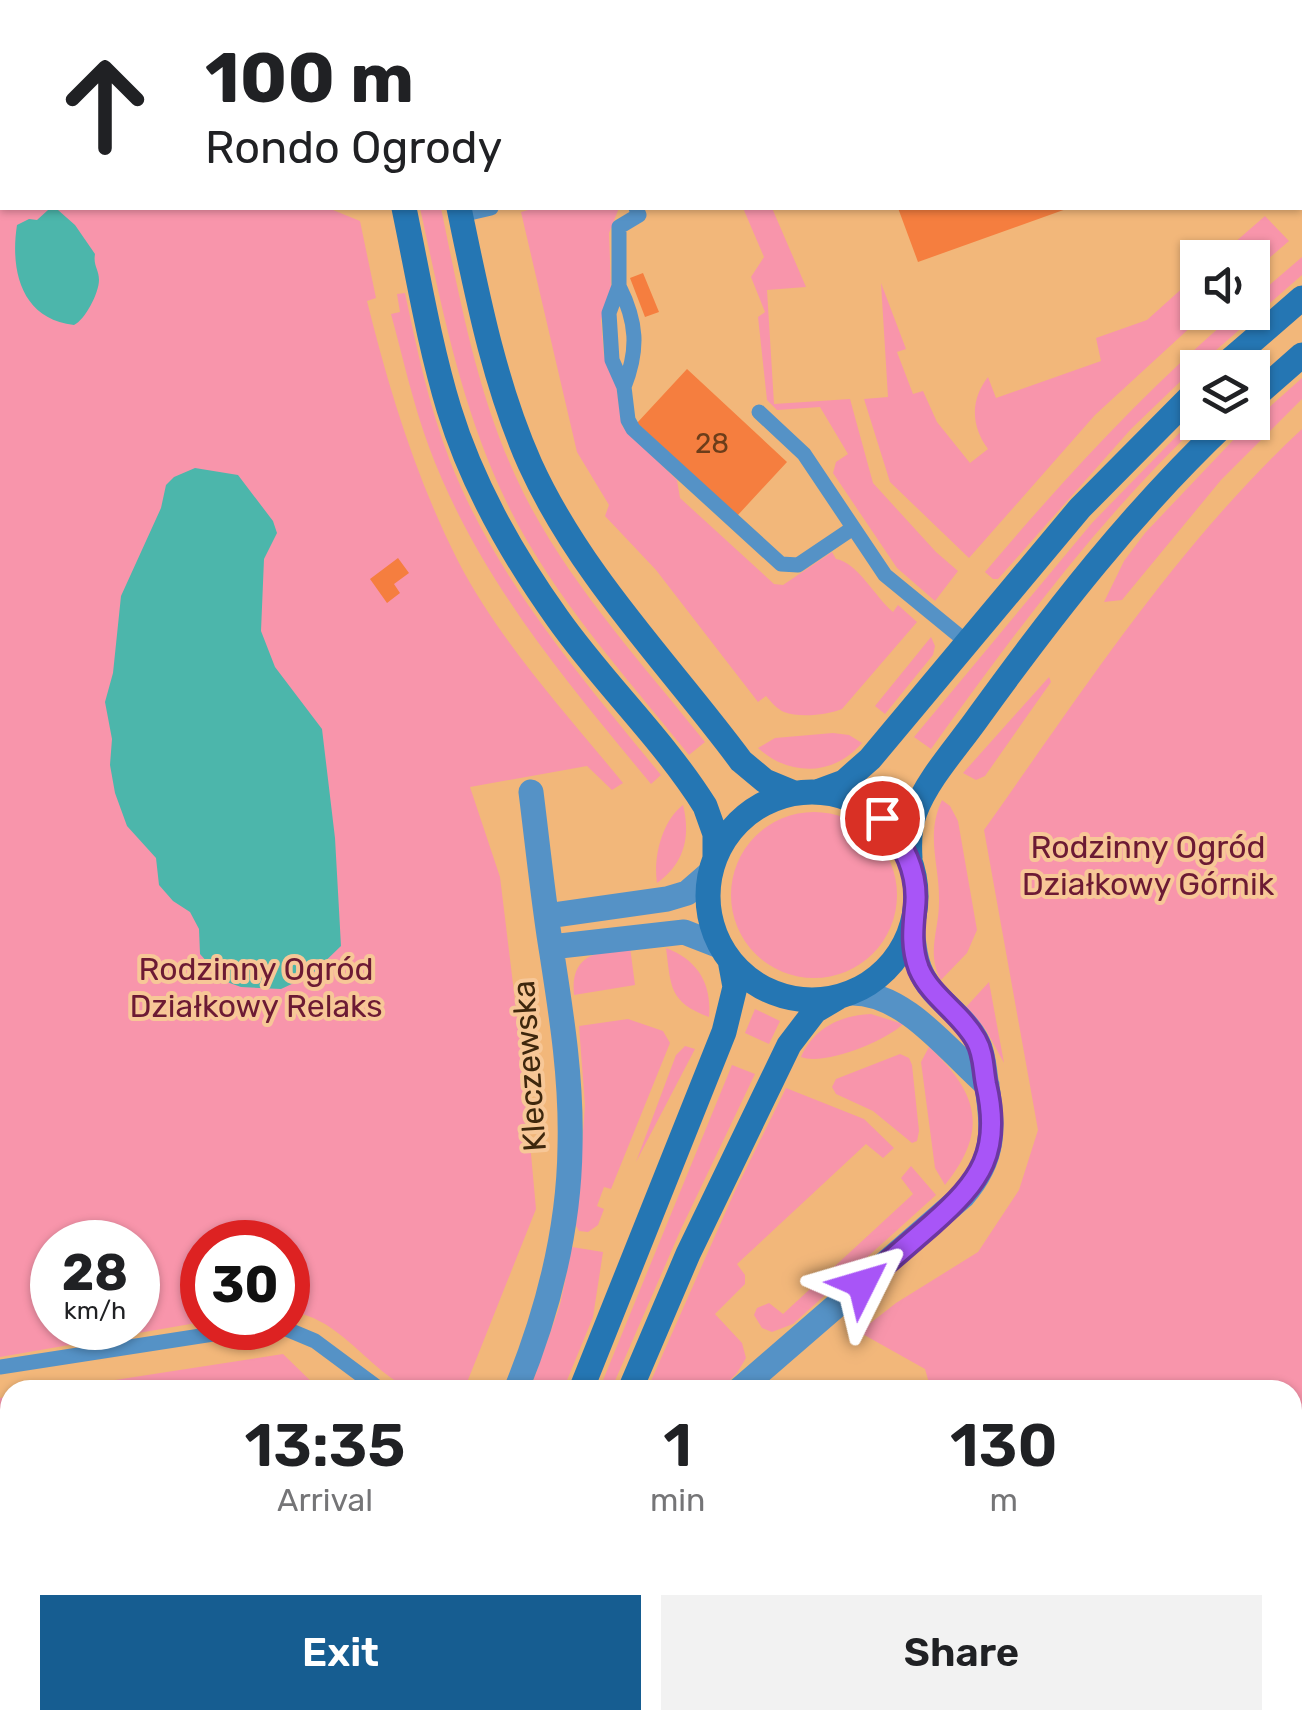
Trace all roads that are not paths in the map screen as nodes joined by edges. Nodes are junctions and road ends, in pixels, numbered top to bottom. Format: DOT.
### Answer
graph roads {
  1 [pos="404,210"];
  2 [pos="636,210"];
  3 [pos="460,211"];
  4 [pos="1302,298"];
  5 [pos="1242,350"];
  6 [pos="1302,355"];
  7 [pos="1270,383"];
  8 [pos="1180,407"];
  9 [pos="759,412"];
  10 [pos="1211,440"];
  11 [pos="853,528"];
  12 [pos="968,643"];
  13 [pos="530,792"];
  14 [pos="805,792"];
  15 [pos="911,863"];
  16 [pos="712,865"];
  17 [pos="546,916"];
  18 [pos="912,926"];
  19 [pos="551,947"];
  20 [pos="725,953"];
  21 [pos="846,994"];
  22 [pos="986,1084"];
  23 [pos="180,1339"];
  24 [pos="310,1339"];
  25 [pos="0,1367"];
  26 [pos="368,1380"];
  27 [pos="519,1380"];
  28 [pos="585,1380"];
  29 [pos="634,1380"];
  30 [pos="750,1380"];
  1 -- 16 [label="main road"];
  2 -- 11 [label="lane"];
  3 -- 14 [label="main road"];
  4 -- 5 [label="main road"];
  6 -- 7 [label="main road"];
  8 -- 12 [label="main road"];
  9 -- 11 [label="lane"];
  10 -- 15 [label="main road"];
  11 -- 12 [label="lane"];
  12 -- 14 [label="main road"];
  13 -- 17 [label="street, Kleczewska"];
  14 -- 15 [label="main road"];
  14 -- 16 [label="main road"];
  15 -- 18 [label="main road"];
  16 -- 17 [label="street"];
  16 -- 20 [label="main road"];
  17 -- 19 [label="street, Kleczewska"];
  18 -- 21 [label="main road"];
  18 -- 22 [label="street"];
  19 -- 20 [label="street"];
  19 -- 27 [label="street, Kleczewska"];
  20 -- 21 [label="main road"];
  20 -- 28 [label="main road"];
  21 -- 22 [label="street"];
  21 -- 29 [label="main road"];
  22 -- 30 [label="street"];
  23 -- 25 [label="lane"];
  24 -- 26 [label="lane"];
}
